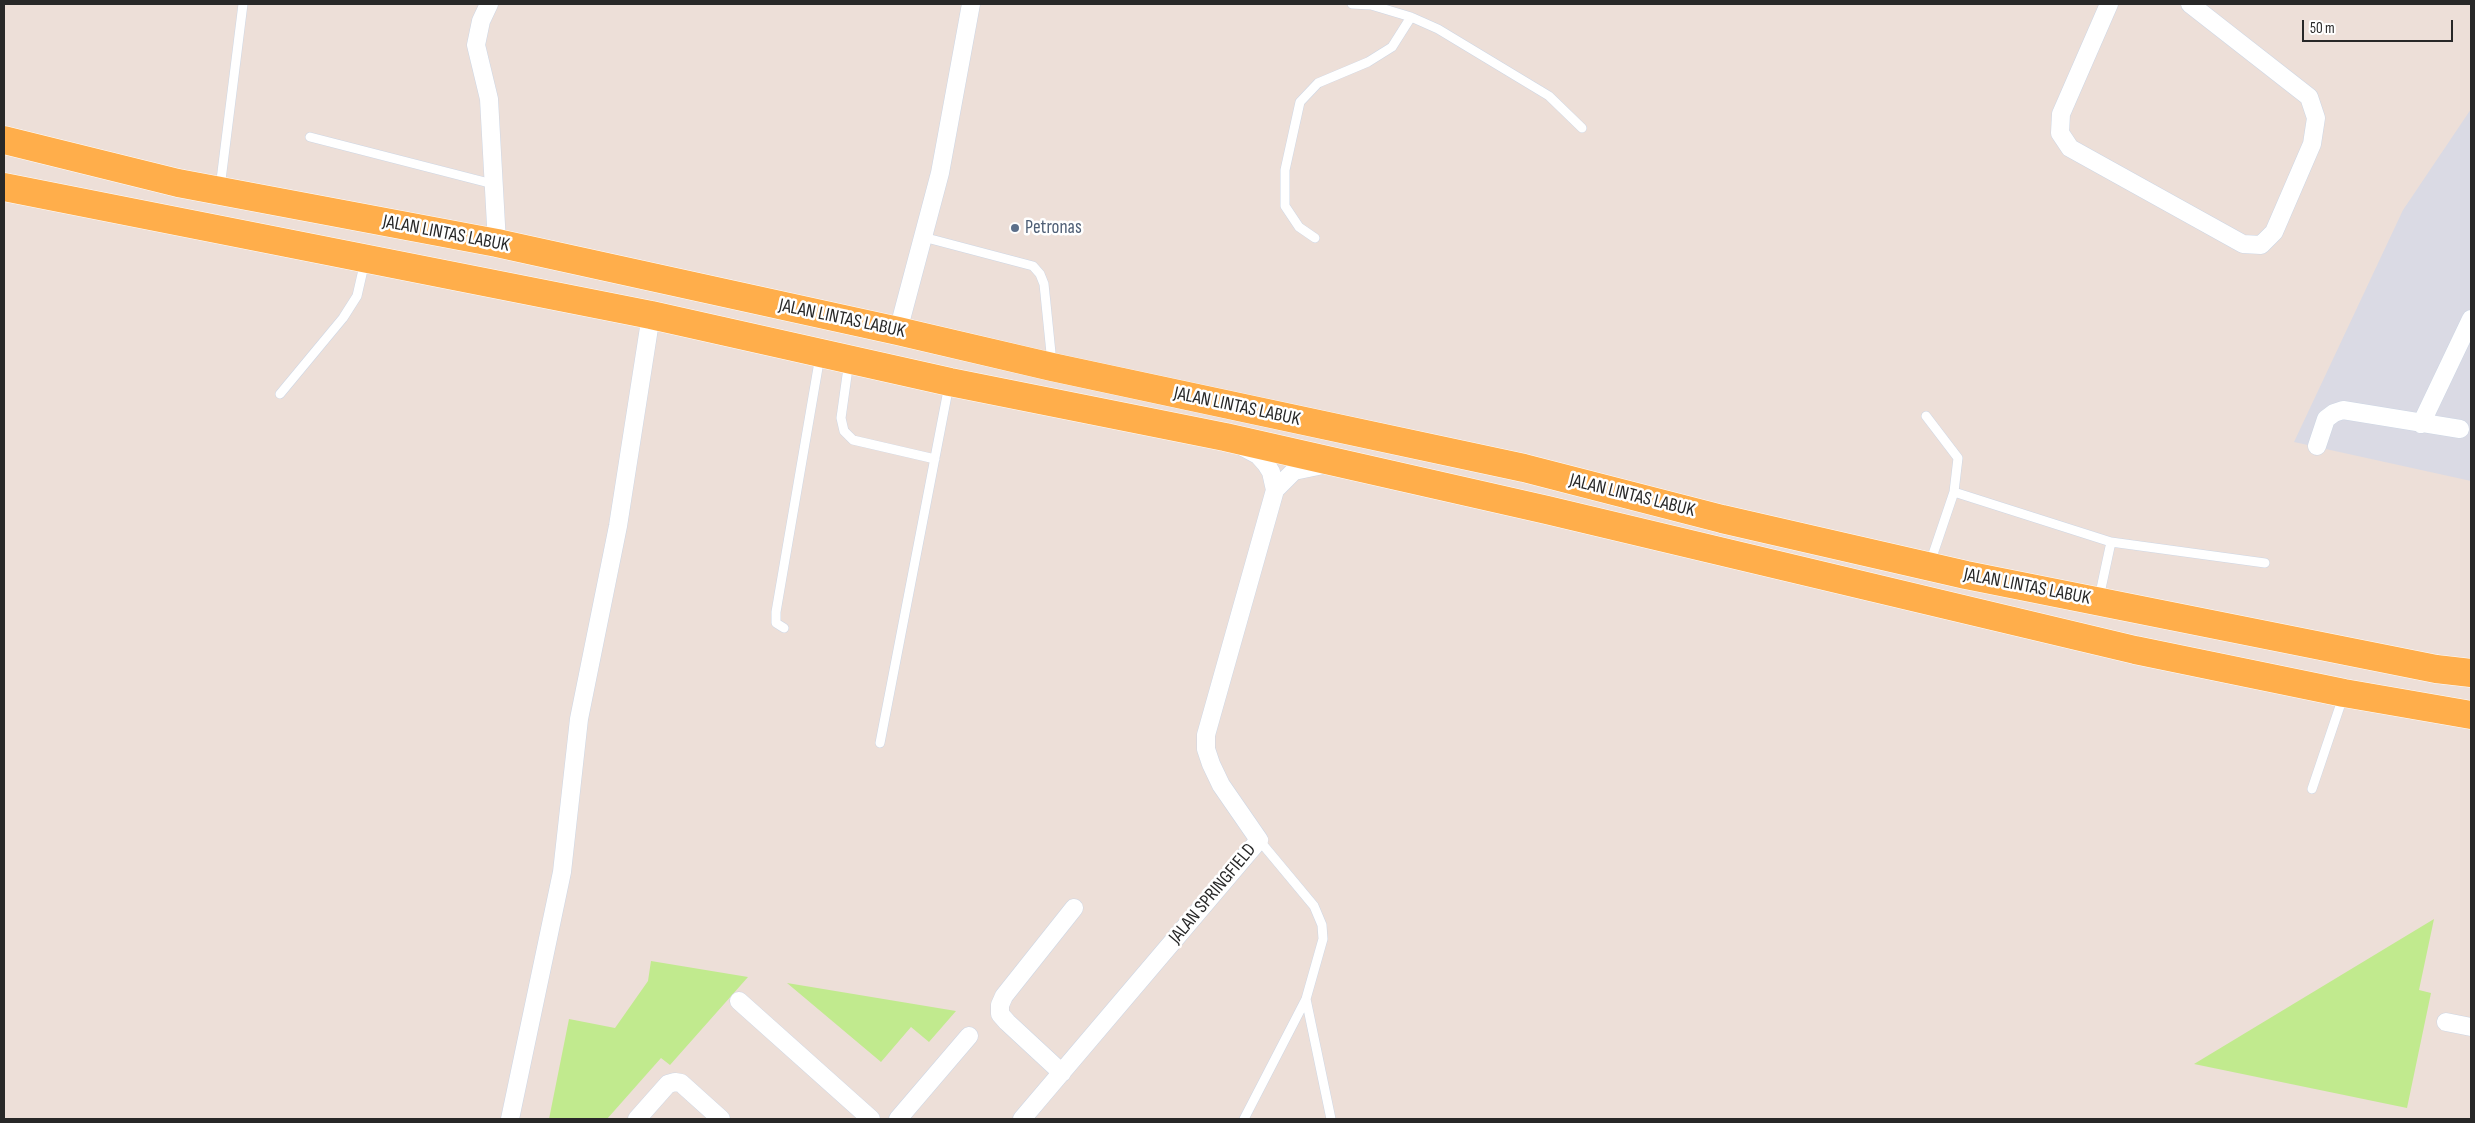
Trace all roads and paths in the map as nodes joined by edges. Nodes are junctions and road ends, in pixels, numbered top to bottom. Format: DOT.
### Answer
graph roads {
  1 [pos="243,4"];
  2 [pos="489,4"];
  3 [pos="971,4"];
  4 [pos="1352,4"];
  5 [pos="2109,4"];
  6 [pos="2190,4"];
  7 [pos="1411,17"];
  8 [pos="1582,128"];
  9 [pos="4,131"];
  10 [pos="310,137"];
  11 [pos="4,140"];
  12 [pos="32,145"];
  13 [pos="493,184"];
  14 [pos="4,186"];
  15 [pos="219,191"];
  16 [pos="923,237"];
  17 [pos="1315,238"];
  18 [pos="497,243"];
  19 [pos="366,258"];
  20 [pos="652,315"];
  21 [pos="2471,319"];
  22 [pos="898,331"];
  23 [pos="820,353"];
  24 [pos="849,359"];
  25 [pos="1052,367"];
  26 [pos="950,382"];
  27 [pos="280,394"];
  28 [pos="1926,416"];
  29 [pos="2421,424"];
  30 [pos="2460,429"];
  31 [pos="1225,437"];
  32 [pos="2318,446"];
  33 [pos="935,459"];
  34 [pos="1341,463"];
  35 [pos="1275,490"];
  36 [pos="1954,492"];
  37 [pos="1722,519"];
  38 [pos="2111,542"];
  39 [pos="2265,562"];
  40 [pos="1928,567"];
  41 [pos="2098,602"];
  42 [pos="784,628"];
  43 [pos="2135,650"];
  44 [pos="2471,673"];
  45 [pos="2344,693"];
  46 [pos="2471,715"];
  47 [pos="880,743"];
  48 [pos="2312,789"];
  49 [pos="1259,840"];
  50 [pos="1074,908"];
  51 [pos="739,1000"];
  52 [pos="1306,1000"];
  53 [pos="2446,1022"];
  54 [pos="2471,1027"];
  55 [pos="968,1036"];
  56 [pos="1062,1073"];
  57 [pos="510,1119"];
  58 [pos="637,1119"];
  59 [pos="721,1119"];
  60 [pos="872,1119"];
  61 [pos="898,1119"];
  62 [pos="1022,1119"];
  63 [pos="1244,1119"];
  64 [pos="1331,1119"];
  1 -- 15 [label="lane"];
  2 -- 13 [label="street"];
  3 -- 16 [label="street"];
  4 -- 7 [label="lane"];
  5 -- 6 [label="street"];
  7 -- 8 [label="lane"];
  7 -- 17 [label="lane"];
  9 -- 12 [label="main road"];
  10 -- 13 [label="lane"];
  11 -- 12 [label="main road, JALAN LINTAS LABUK"];
  12 -- 15 [label="main road, JALAN LINTAS LABUK"];
  13 -- 18 [label="street"];
  14 -- 19 [label="main road, JALAN LINTAS LABUK"];
  15 -- 18 [label="main road, JALAN LINTAS LABUK"];
  16 -- 22 [label="street"];
  16 -- 25 [label="lane"];
  18 -- 22 [label="main road, JALAN LINTAS LABUK"];
  19 -- 20 [label="main road, JALAN LINTAS LABUK"];
  19 -- 27 [label="lane"];
  20 -- 23 [label="main road, JALAN LINTAS LABUK"];
  20 -- 57 [label="street"];
  21 -- 29 [label="street"];
  22 -- 25 [label="main road, JALAN LINTAS LABUK"];
  23 -- 24 [label="main road, JALAN LINTAS LABUK"];
  23 -- 42 [label="lane"];
  24 -- 26 [label="main road, JALAN LINTAS LABUK"];
  24 -- 33 [label="lane"];
  25 -- 37 [label="main road, JALAN LINTAS LABUK"];
  26 -- 31 [label="main road, JALAN LINTAS LABUK"];
  26 -- 33 [label="lane"];
  28 -- 36 [label="lane"];
  29 -- 30 [label="street"];
  29 -- 32 [label="street"];
  31 -- 34 [label="main road, JALAN LINTAS LABUK"];
  31 -- 35 [label="street"];
  33 -- 47 [label="lane"];
  34 -- 35 [label="street, JALAN SPRINGFIELD"];
  34 -- 43 [label="main road, JALAN LINTAS LABUK"];
  35 -- 49 [label="street, JALAN SPRINGFIELD"];
  36 -- 38 [label="lane"];
  36 -- 40 [label="lane"];
  37 -- 40 [label="main road, JALAN LINTAS LABUK"];
  37 -- 43 [label="main road"];
  38 -- 39 [label="lane"];
  38 -- 41 [label="lane"];
  40 -- 41 [label="main road, JALAN LINTAS LABUK"];
  41 -- 44 [label="main road, JALAN LINTAS LABUK"];
  43 -- 45 [label="main road, JALAN LINTAS LABUK"];
  45 -- 46 [label="main road, JALAN LINTAS LABUK"];
  45 -- 48 [label="lane"];
  49 -- 52 [label="lane"];
  49 -- 56 [label="street, JALAN SPRINGFIELD"];
  50 -- 56 [label="street"];
  51 -- 60 [label="street"];
  52 -- 63 [label="lane"];
  52 -- 64 [label="lane"];
  53 -- 54 [label="street"];
  55 -- 61 [label="street"];
  56 -- 62 [label="street, JALAN SPRINGFIELD"];
  58 -- 59 [label="street"];
}
